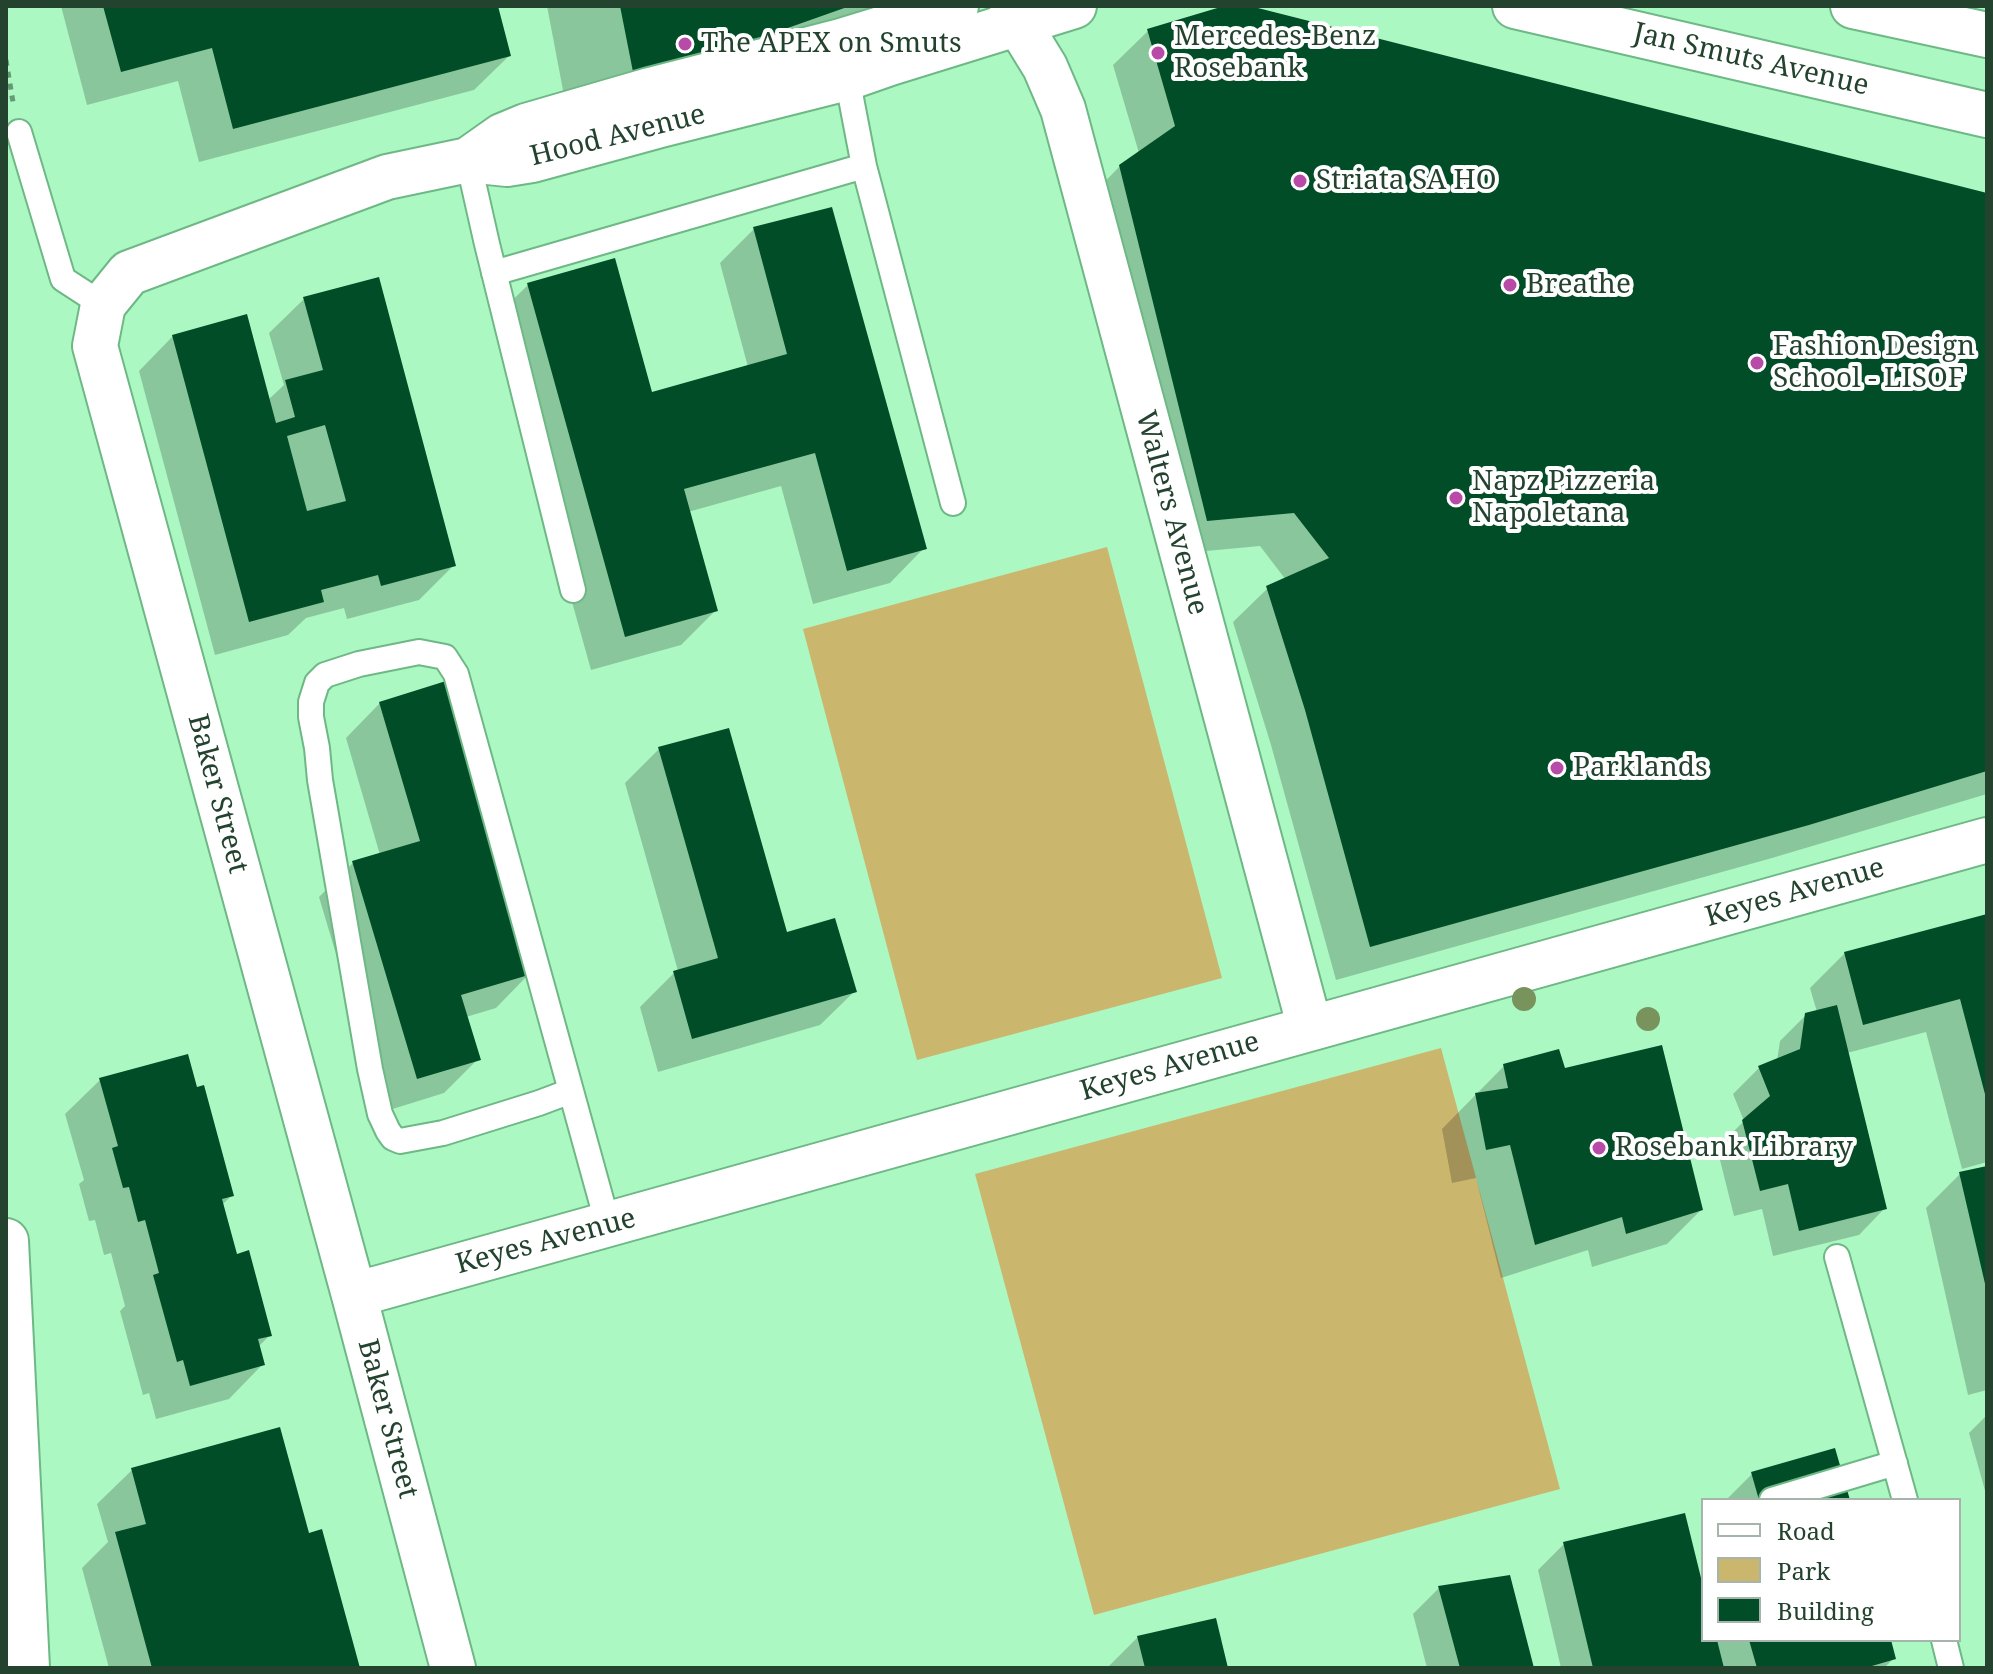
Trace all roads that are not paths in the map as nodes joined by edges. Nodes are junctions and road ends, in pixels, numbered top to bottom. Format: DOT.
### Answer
graph roads {
  1 [pos="956,6"];
  2 [pos="1074,6"];
  3 [pos="1515,6"];
  4 [pos="1853,6"];
  5 [pos="1015,15"];
  6 [pos="1987,35"];
  7 [pos="844,60"];
  8 [pos="1987,115"];
  9 [pos="19,132"];
  10 [pos="468,160"];
  11 [pos="864,166"];
  12 [pos="494,273"];
  13 [pos="103,305"];
  14 [pos="953,503"];
  15 [pos="573,590"];
  16 [pos="1987,840"];
  17 [pos="1310,1028"];
  18 [pos="571,1091"];
  19 [pos="608,1225"];
  20 [pos="6,1241"];
  21 [pos="1837,1257"];
  22 [pos="354,1295"];
  23 [pos="1895,1463"];
  24 [pos="1779,1498"];
  25 [pos="1904,1498"];
  26 [pos="1944,1642"];
  27 [pos="27,1668"];
  28 [pos="453,1668"];
  29 [pos="1951,1668"];
  1 -- 7 [label="street, Hood Avenue"];
  2 -- 5 [label="street, Hood Avenue"];
  3 -- 8 [label="street, Jan Smuts Avenue"];
  4 -- 6 [label="street"];
  5 -- 7 [label="street, Hood Avenue"];
  5 -- 17 [label="street, Walters Avenue"];
  7 -- 10 [label="street, Hood Avenue"];
  7 -- 11 [label="lane"];
  9 -- 13 [label="lane"];
  10 -- 12 [label="lane"];
  10 -- 13 [label="street, Baker Street"];
  11 -- 12 [label="lane"];
  11 -- 14 [label="lane"];
  12 -- 15 [label="lane"];
  13 -- 22 [label="street, Baker Street"];
  16 -- 17 [label="street, Keyes Avenue"];
  17 -- 19 [label="street, Keyes Avenue"];
  18 -- 18 [label="lane"];
  18 -- 19 [label="lane"];
  19 -- 22 [label="street, Keyes Avenue"];
  20 -- 27 [label="street"];
  21 -- 23 [label="lane"];
  22 -- 28 [label="street, Baker Street"];
  23 -- 24 [label="lane"];
  23 -- 25 [label="lane"];
  26 -- 29 [label="lane"];
}
